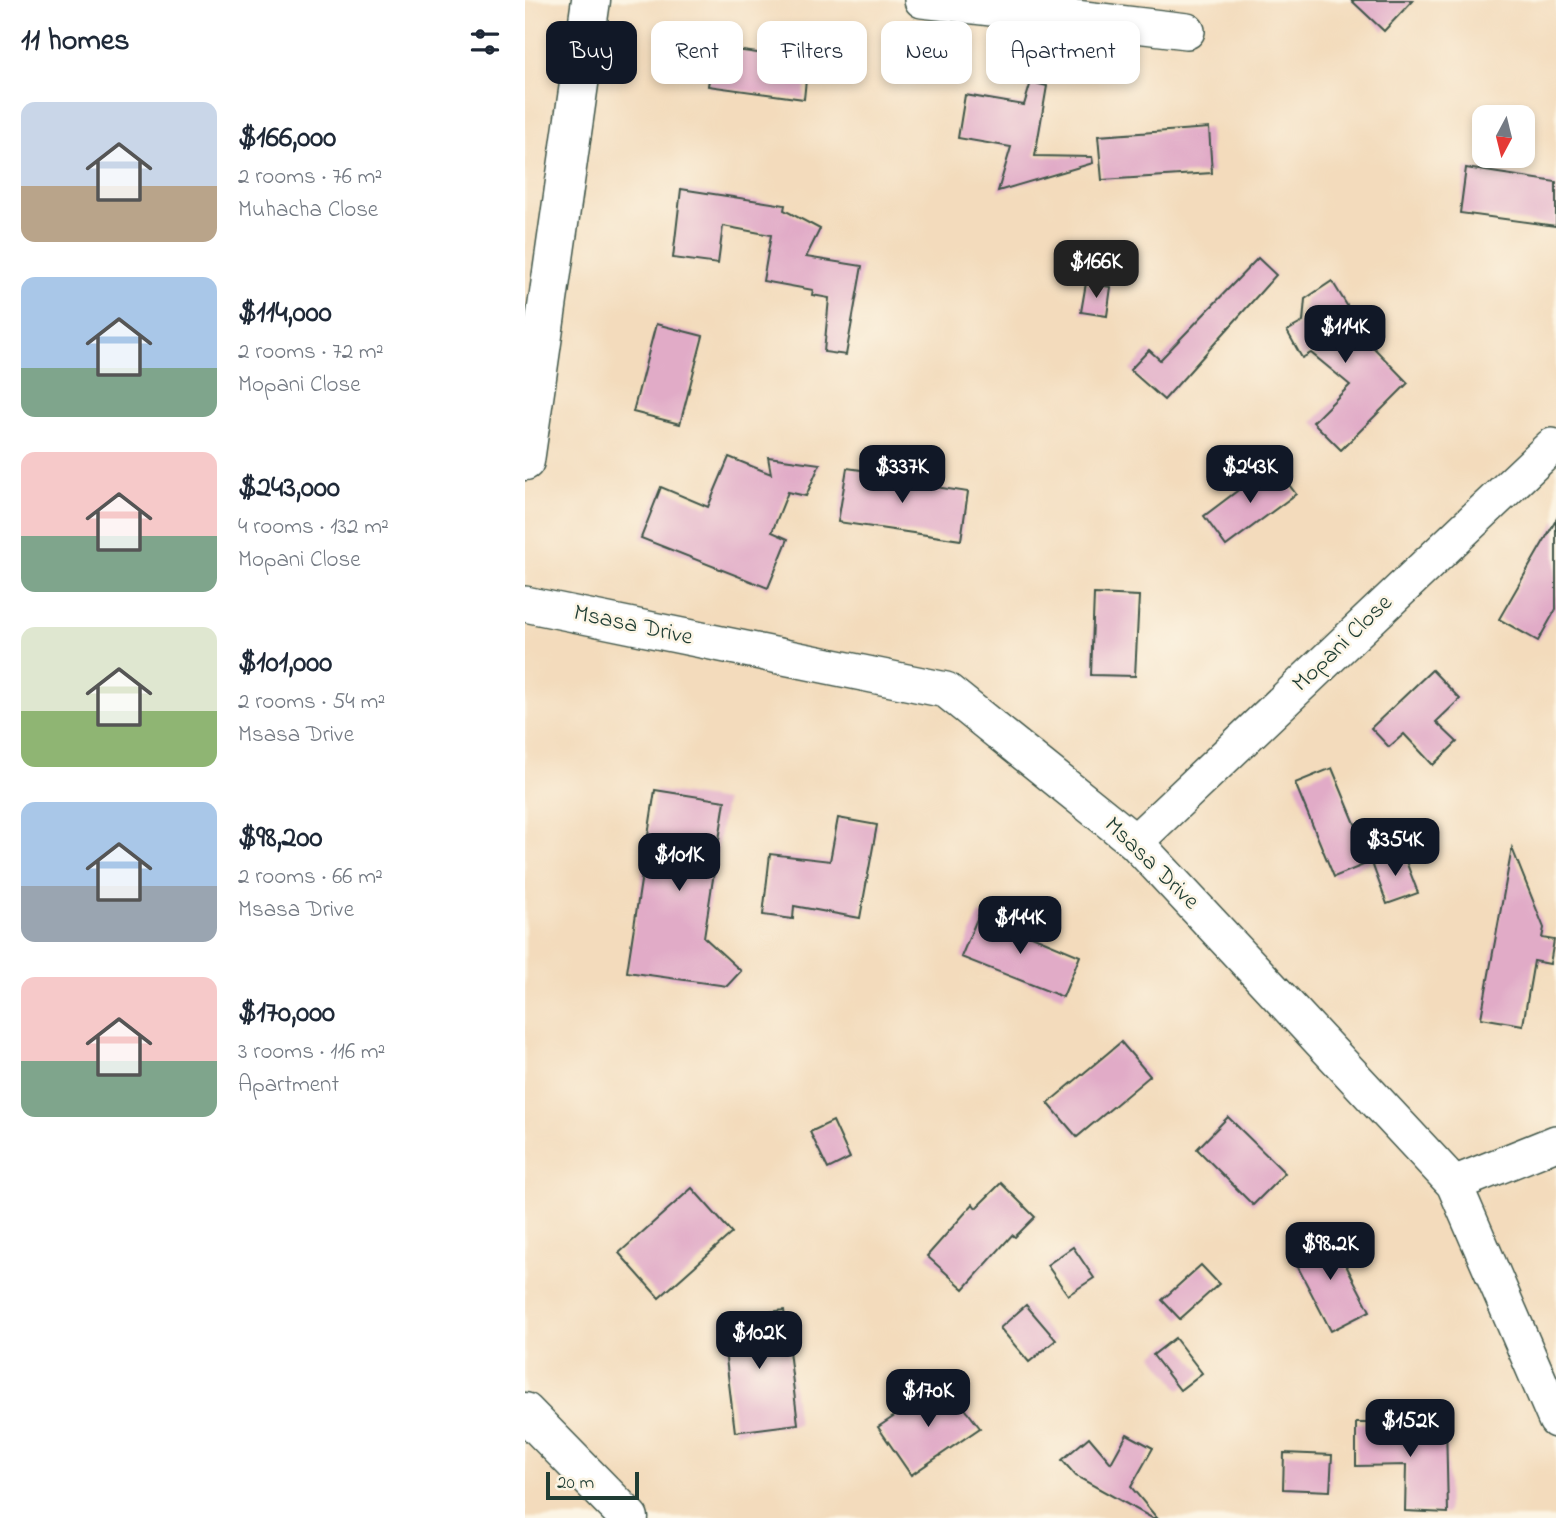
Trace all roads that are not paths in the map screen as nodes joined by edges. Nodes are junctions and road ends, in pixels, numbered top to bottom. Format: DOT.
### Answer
graph roads {
  1 [pos="591,0"];
  2 [pos="922,0"];
  3 [pos="1187,31"];
  4 [pos="1552,446"];
  5 [pos="525,461"];
  6 [pos="525,604"];
  7 [pos="1135,842"];
  8 [pos="1556,1143"];
  9 [pos="1454,1184"];
  10 [pos="525,1412"];
  11 [pos="1556,1420"];
  12 [pos="629,1518"];
  1 -- 5 [label="street"];
  2 -- 3 [label="street"];
  4 -- 7 [label="street, Mopani Close"];
  6 -- 7 [label="street, Msasa Drive"];
  7 -- 9 [label="street, Msasa Drive"];
  8 -- 9 [label="street"];
  9 -- 11 [label="street, Msasa Drive"];
  10 -- 12 [label="street"];
}
